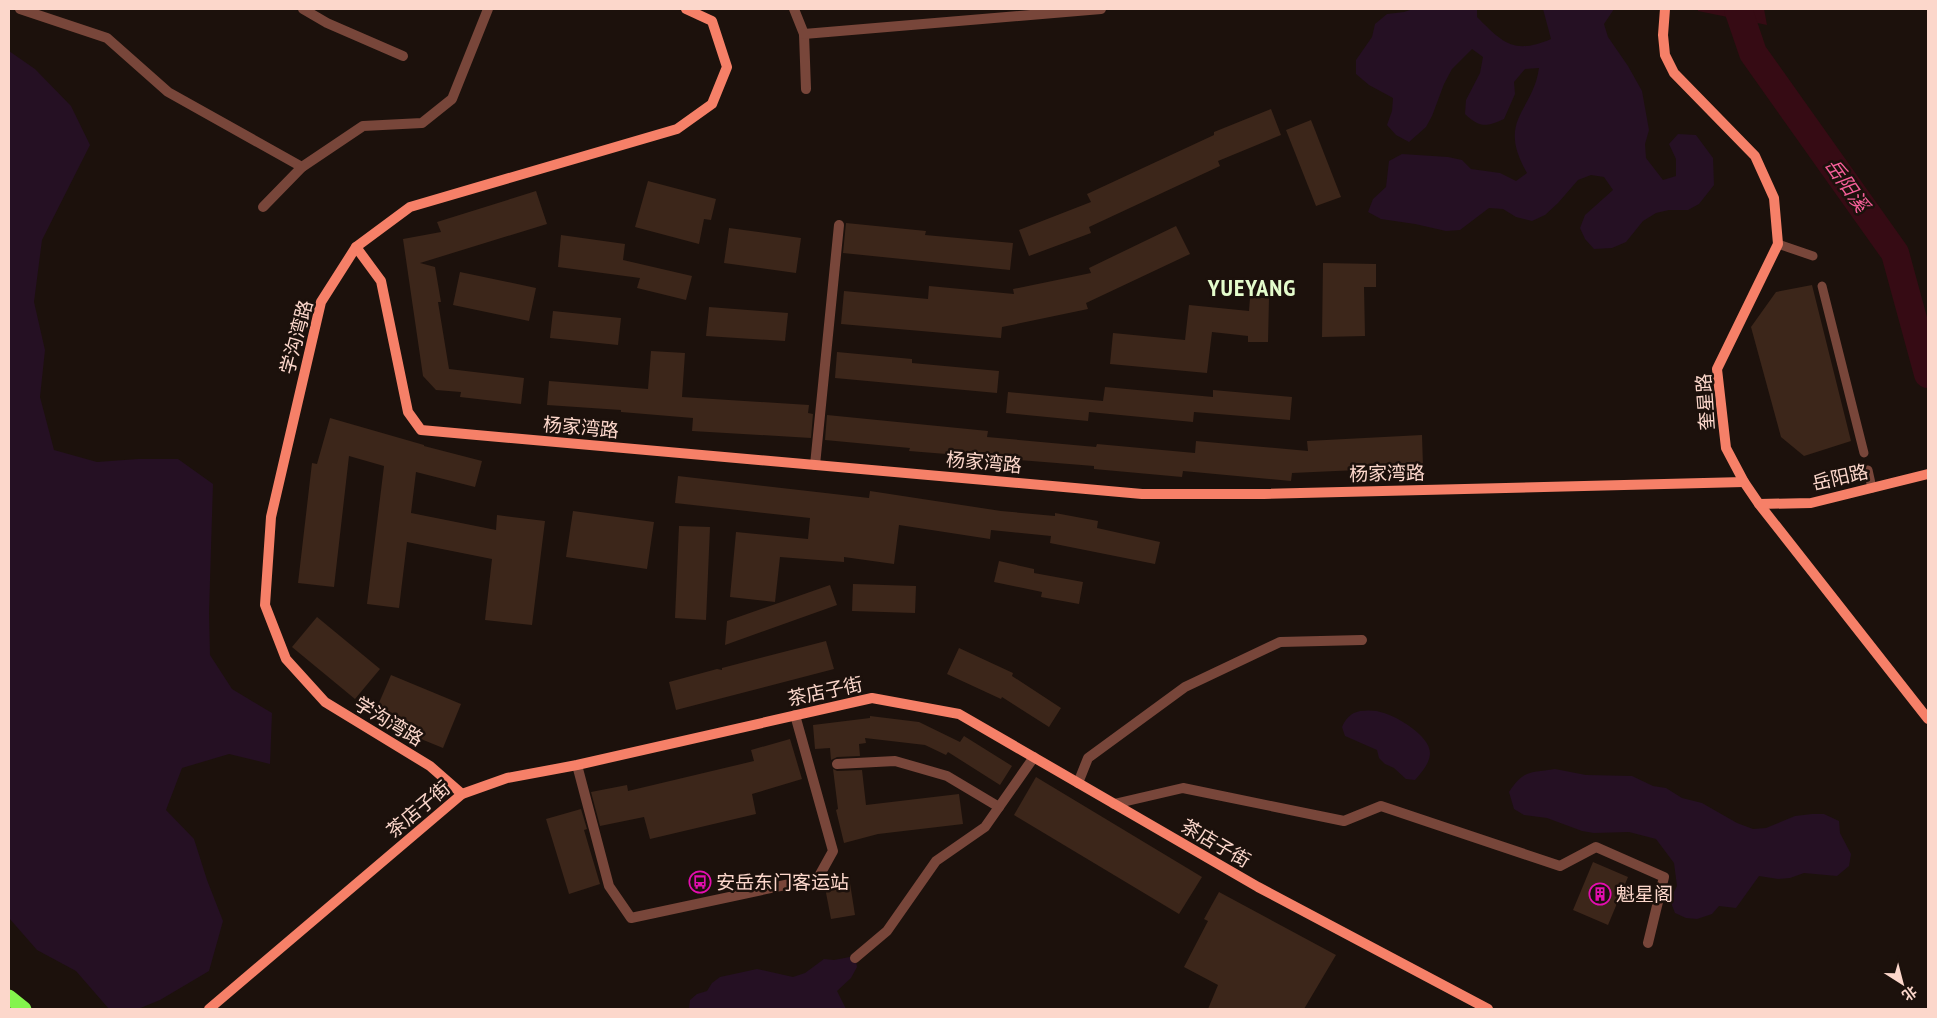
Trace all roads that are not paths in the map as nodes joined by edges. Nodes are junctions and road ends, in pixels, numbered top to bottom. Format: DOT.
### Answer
graph roads {
  1 [pos="20,9"];
  2 [pos="303,9"];
  3 [pos="488,9"];
  4 [pos="686,9"];
  5 [pos="794,9"];
  6 [pos="1101,9"];
  7 [pos="1665,9"];
  8 [pos="804,34"];
  9 [pos="403,56"];
  10 [pos="806,89"];
  11 [pos="302,167"];
  12 [pos="262,207"];
  13 [pos="839,225"];
  14 [pos="1778,244"];
  15 [pos="356,247"];
  16 [pos="1813,256"];
  17 [pos="1822,286"];
  18 [pos="1864,453"];
  19 [pos="815,465"];
  20 [pos="1868,470"];
  21 [pos="1928,474"];
  22 [pos="1744,482"];
  23 [pos="1872,488"];
  24 [pos="1759,504"];
  25 [pos="1362,640"];
  26 [pos="795,715"];
  27 [pos="1928,719"];
  28 [pos="1034,757"];
  29 [pos="837,764"];
  30 [pos="577,765"];
  31 [pos="1078,783"];
  32 [pos="462,794"];
  33 [pos="1114,804"];
  34 [pos="999,807"];
  35 [pos="1648,943"];
  36 [pos="855,958"];
  37 [pos="9,998"];
  38 [pos="24,1009"];
  39 [pos="209,1009"];
  40 [pos="1488,1009"];
  1 -- 11 [label="street"];
  2 -- 9 [label="street"];
  3 -- 11 [label="street"];
  4 -- 15 [label="street, 学沟湾路"];
  5 -- 8 [label="street"];
  6 -- 8 [label="street"];
  7 -- 14 [label="street"];
  8 -- 10 [label="street"];
  11 -- 12 [label="street"];
  13 -- 19 [label="street"];
  14 -- 16 [label="lane"];
  14 -- 22 [label="street, 奎星路"];
  15 -- 19 [label="street, 杨家湾路"];
  15 -- 32 [label="street, 学沟湾路"];
  17 -- 18 [label="lane"];
  19 -- 22 [label="street, 杨家湾路"];
  20 -- 23 [label="lane"];
  21 -- 23 [label="street, 岳阳路"];
  22 -- 24 [label="street, 奎星路"];
  23 -- 24 [label="street, 岳阳路"];
  24 -- 27 [label="street, 奎星路"];
  25 -- 31 [label="street"];
  26 -- 28 [label="street, 茶店子街"];
  26 -- 30 [label="street, 茶店子街"];
  26 -- 30 [label="street"];
  28 -- 31 [label="street, 茶店子街"];
  28 -- 34 [label="street"];
  29 -- 34 [label="street"];
  30 -- 32 [label="street, 茶店子街"];
  31 -- 33 [label="street, 茶店子街"];
  32 -- 39 [label="street, 茶店子街"];
  33 -- 35 [label="street"];
  33 -- 40 [label="street, 茶店子街"];
  34 -- 36 [label="street"];
  37 -- 38 [label="highway"];
}
